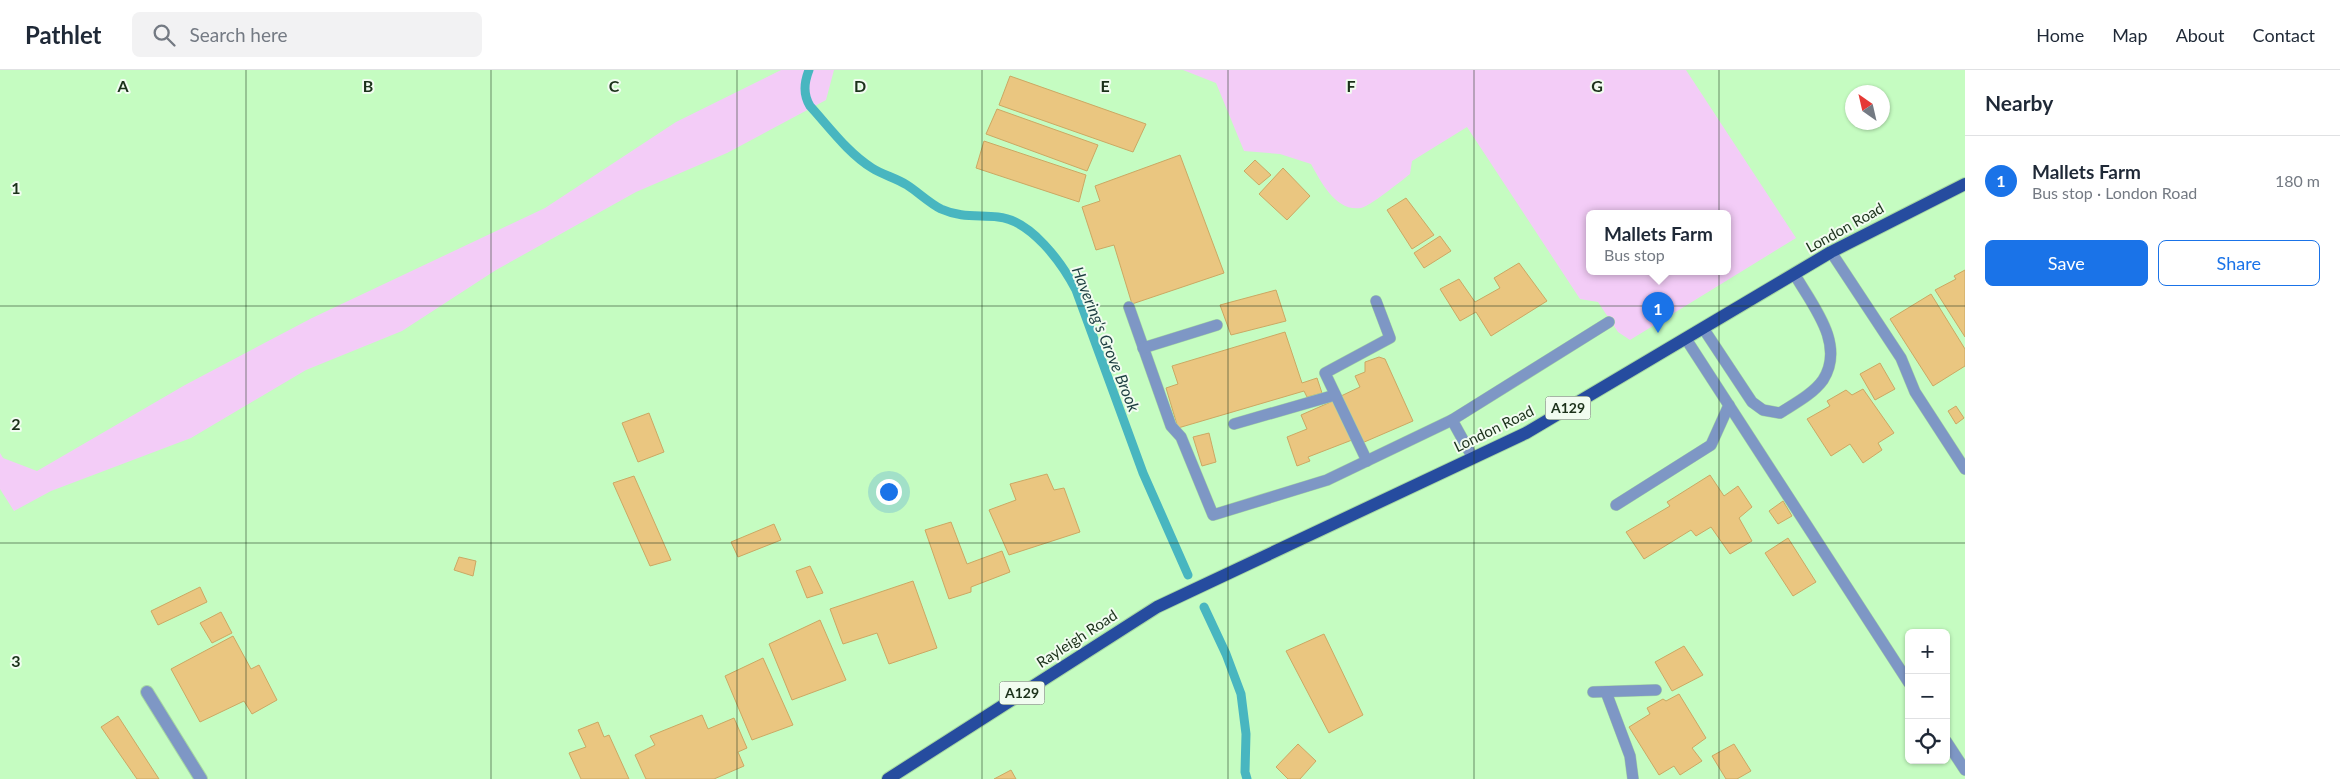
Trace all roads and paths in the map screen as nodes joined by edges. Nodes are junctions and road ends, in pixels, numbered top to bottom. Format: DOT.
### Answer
graph roads {
  1 [pos="1965,184"];
  2 [pos="1830,252"];
  3 [pos="1794,275"];
  4 [pos="1376,301"];
  5 [pos="1129,308"];
  6 [pos="1609,322"];
  7 [pos="1217,325"];
  8 [pos="1703,328"];
  9 [pos="1686,339"];
  10 [pos="1143,348"];
  11 [pos="1335,395"];
  12 [pos="1729,405"];
  13 [pos="1452,420"];
  14 [pos="1234,424"];
  15 [pos="1473,458"];
  16 [pos="1367,461"];
  17 [pos="1965,469"];
  18 [pos="1616,505"];
  19 [pos="1157,607"];
  20 [pos="1905,677"];
  21 [pos="1656,690"];
  22 [pos="147,692"];
  23 [pos="1593,692"];
  24 [pos="1606,692"];
  25 [pos="1950,747"];
  26 [pos="1965,770"];
  27 [pos="201,779"];
  28 [pos="888,779"];
  29 [pos="1633,779"];
  1 -- 2 [label="main road, London Road / A129"];
  2 -- 3 [label="main road, London Road / A129"];
  2 -- 17 [label="lane"];
  3 -- 8 [label="main road, London Road / A129"];
  3 -- 8 [label="lane"];
  4 -- 11 [label="lane"];
  5 -- 10 [label="lane"];
  6 -- 13 [label="lane"];
  7 -- 10 [label="lane"];
  8 -- 9 [label="main road, London Road / A129"];
  9 -- 12 [label="lane"];
  9 -- 15 [label="main road, London Road / A129"];
  10 -- 16 [label="lane"];
  11 -- 14 [label="lane"];
  11 -- 16 [label="lane"];
  12 -- 18 [label="lane"];
  12 -- 20 [label="lane"];
  13 -- 15 [label="lane"];
  13 -- 16 [label="lane"];
  15 -- 19 [label="main road, London Road / A129"];
  19 -- 28 [label="main road, Rayleigh Road / A129"];
  21 -- 24 [label="lane"];
  22 -- 27 [label="street"];
  23 -- 24 [label="lane"];
  24 -- 29 [label="lane"];
  25 -- 26 [label="lane"];
}
